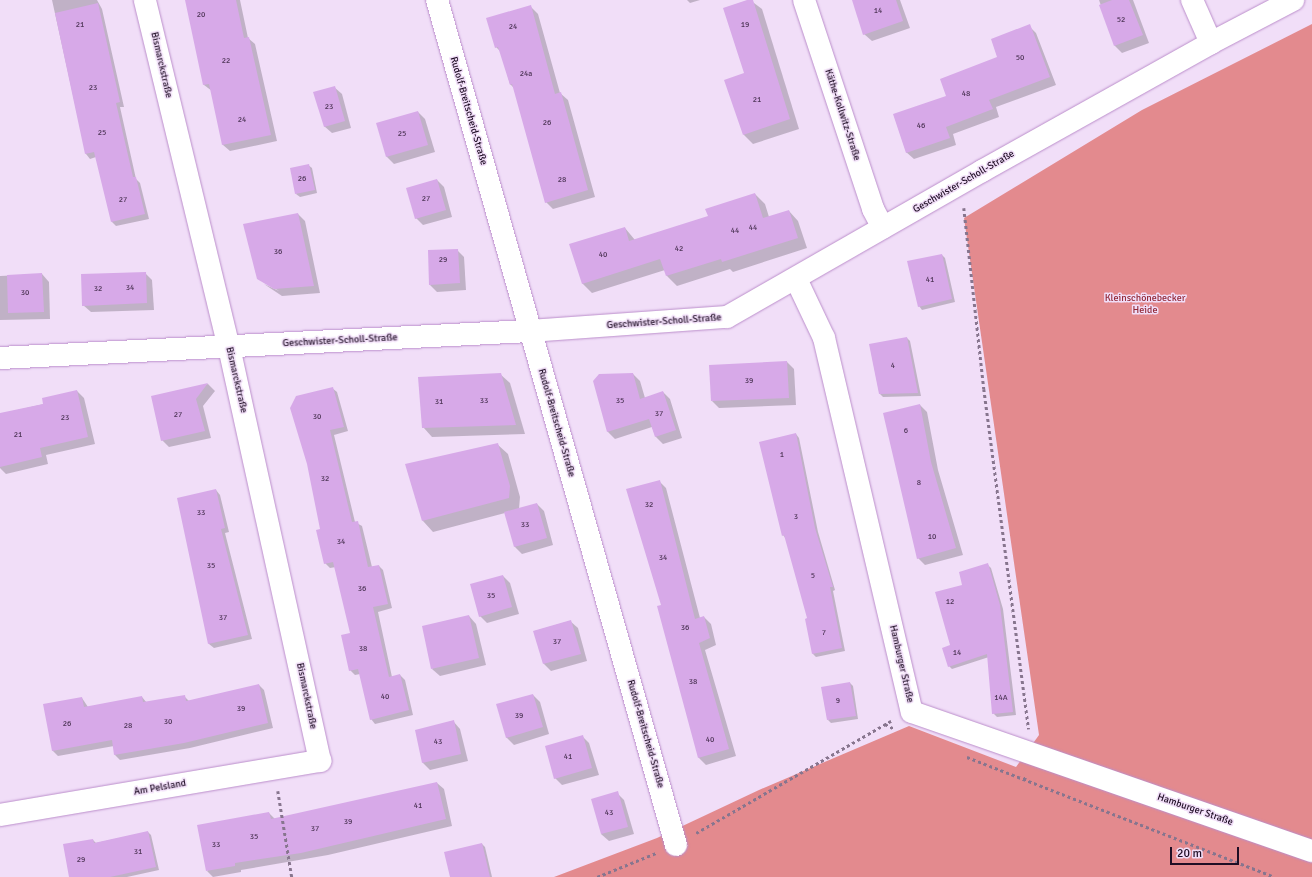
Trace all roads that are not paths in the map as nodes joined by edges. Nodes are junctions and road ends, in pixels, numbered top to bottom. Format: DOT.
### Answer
graph roads {
  1 [pos="145,0"];
  2 [pos="437,0"];
  3 [pos="804,0"];
  4 [pos="1192,0"];
  5 [pos="1293,0"];
  6 [pos="1211,43"];
  7 [pos="883,228"];
  8 [pos="796,279"];
  9 [pos="530,331"];
  10 [pos="229,348"];
  11 [pos="0,358"];
  12 [pos="320,761"];
  13 [pos="0,815"];
  14 [pos="676,845"];
  15 [pos="1312,851"];
  1 -- 10 [label="street, Bismarckstraße"];
  2 -- 9 [label="street, Rudolf-Breitscheid-Straße"];
  3 -- 7 [label="street, Käthe-Kollwitz-Straße"];
  4 -- 6 [label="street"];
  5 -- 6 [label="street, Geschwister-Scholl-Straße"];
  6 -- 7 [label="street, Geschwister-Scholl-Straße"];
  7 -- 8 [label="street, Geschwister-Scholl-Straße"];
  8 -- 9 [label="street, Geschwister-Scholl-Straße"];
  8 -- 15 [label="street, Hamburger Straße"];
  9 -- 10 [label="street, Geschwister-Scholl-Straße"];
  9 -- 14 [label="street, Rudolf-Breitscheid-Straße"];
  10 -- 11 [label="street, Geschwister-Scholl-Straße"];
  10 -- 12 [label="street, Bismarckstraße"];
  12 -- 13 [label="street, Am Pelsland"];
}
